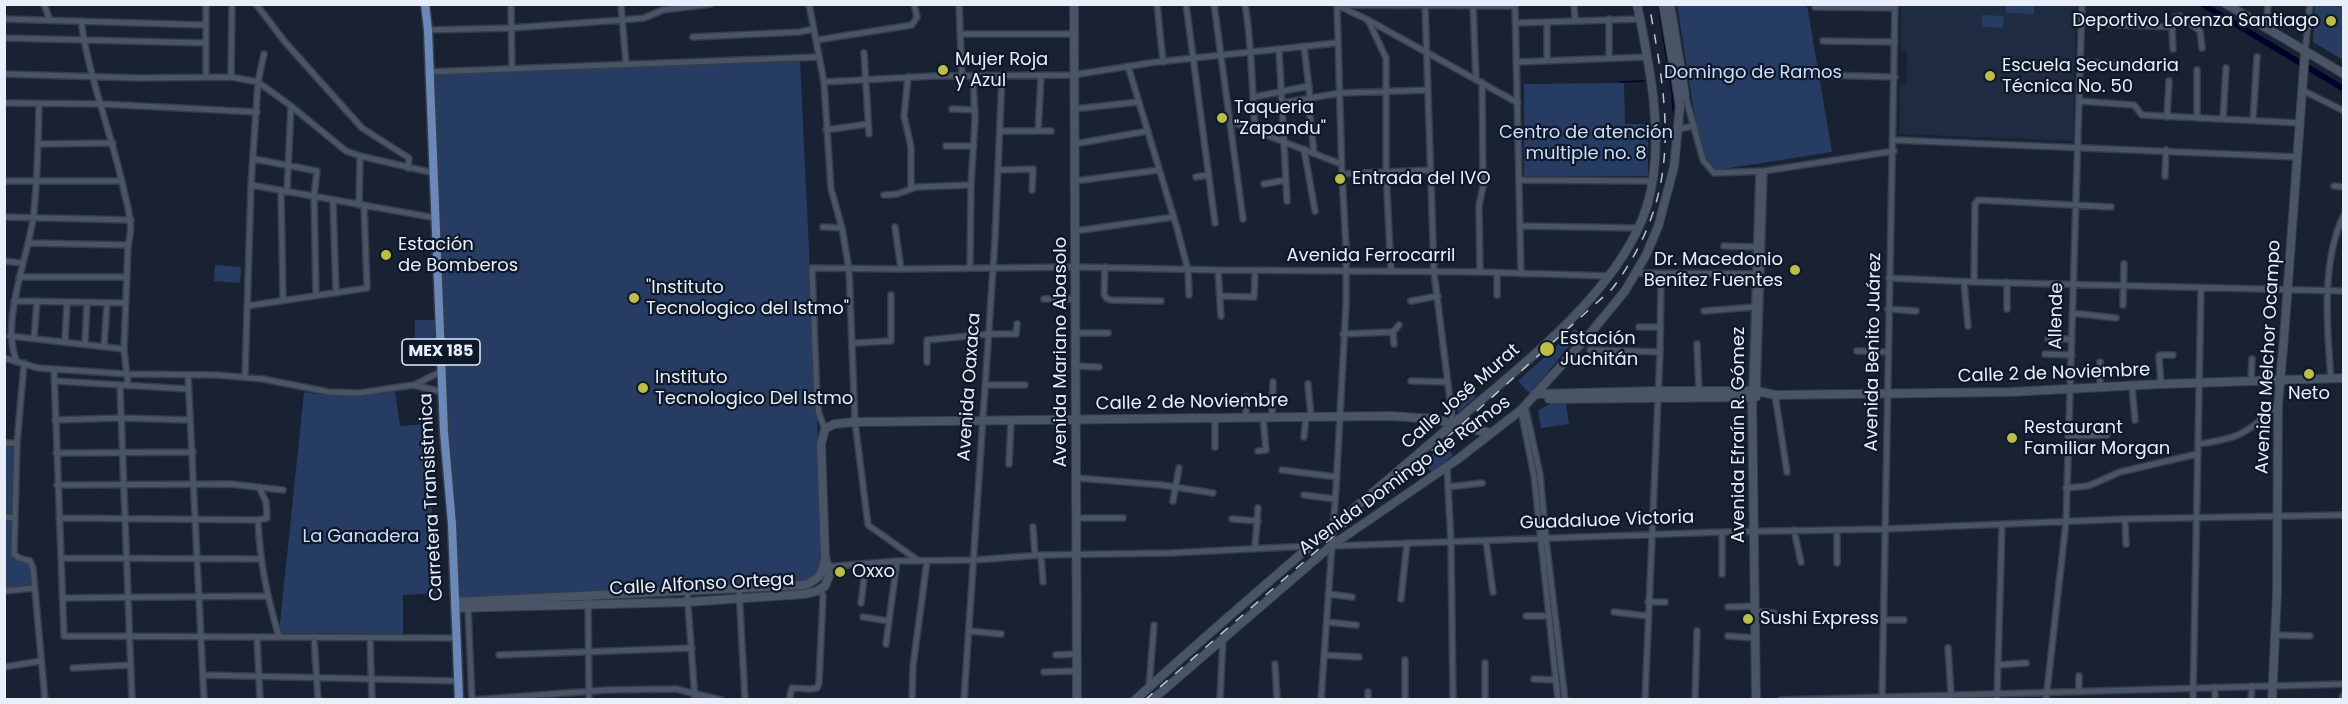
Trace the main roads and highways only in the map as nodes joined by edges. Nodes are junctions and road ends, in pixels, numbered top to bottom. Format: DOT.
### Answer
graph roads {
  1 [pos="425,4"];
  2 [pos="459,699"];
  1 -- 2 [label="main road, Carretera Transistmica / MEX 185"];
}
